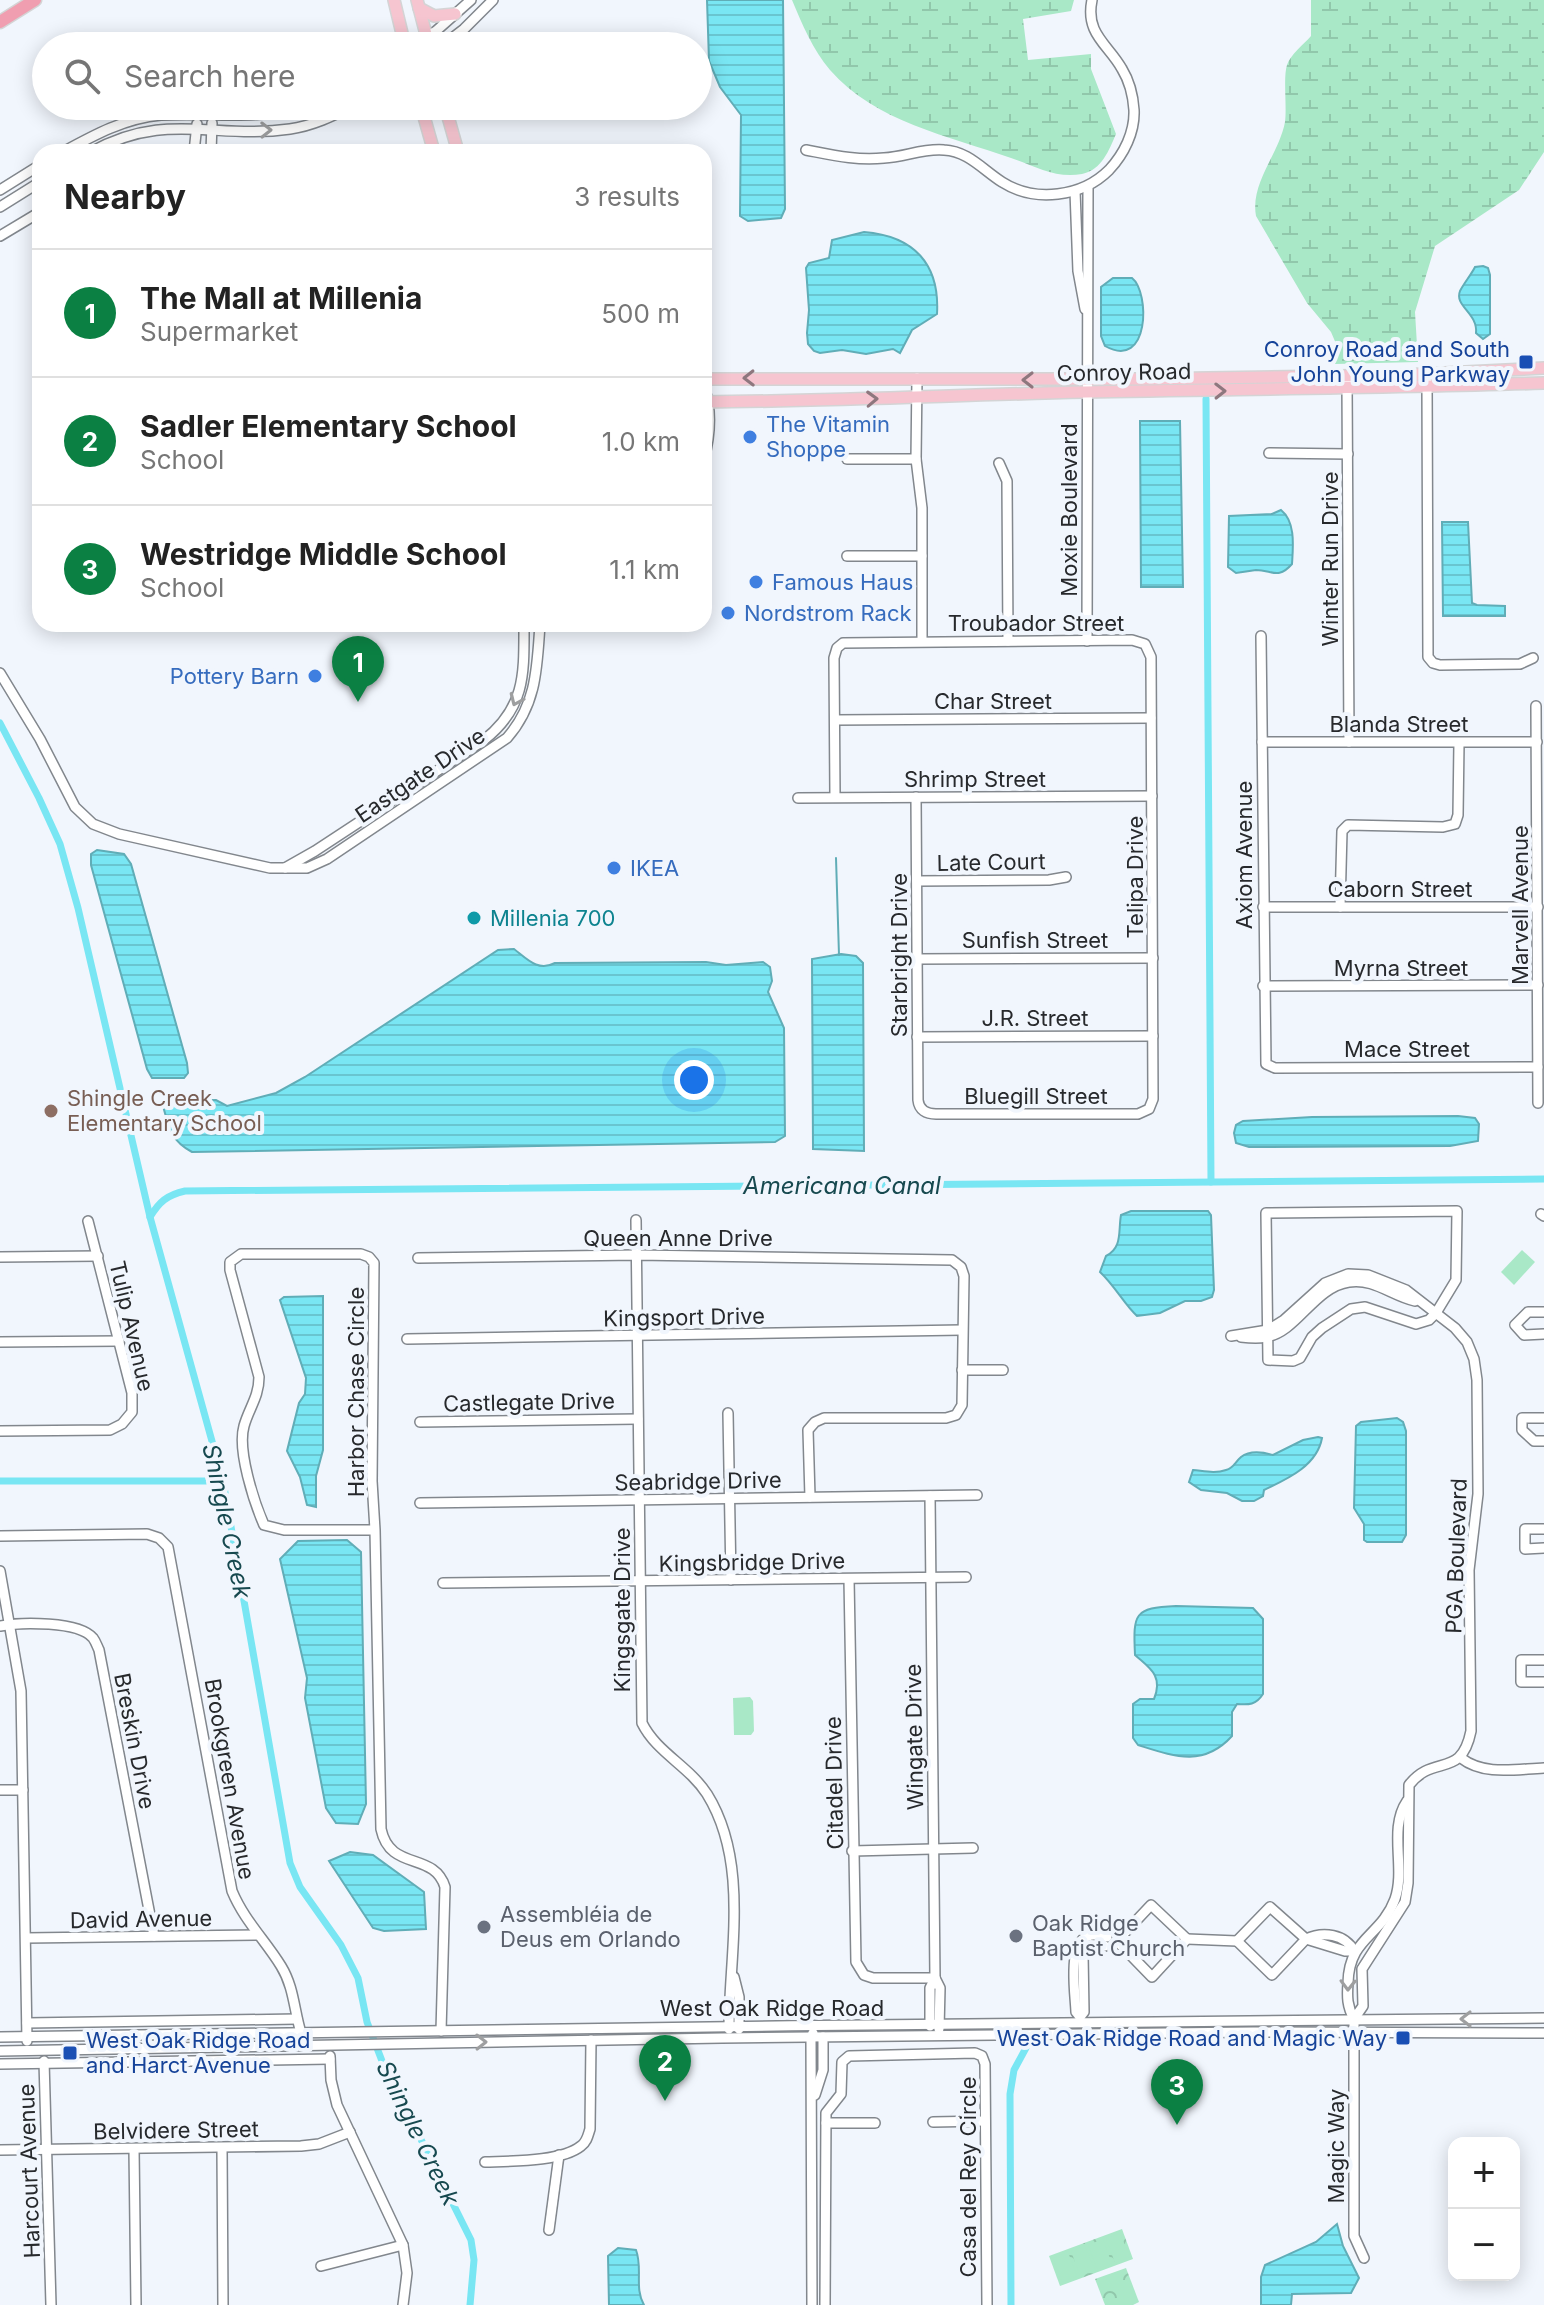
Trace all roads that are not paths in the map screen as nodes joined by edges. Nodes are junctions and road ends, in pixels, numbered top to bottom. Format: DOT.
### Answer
graph roads {
  1 [pos="35,0"];
  2 [pos="394,0"];
  3 [pos="471,0"];
  4 [pos="493,0"];
  5 [pos="1092,0"];
  6 [pos="418,4"];
  7 [pos="455,14"];
  8 [pos="0,22"];
  9 [pos="402,32"];
  10 [pos="425,32"];
  11 [pos="438,32"];
  12 [pos="460,32"];
  13 [pos="133,120"];
  14 [pos="197,120"];
  15 [pos="212,120"];
  16 [pos="323,120"];
  17 [pos="425,120"];
  18 [pos="449,120"];
  19 [pos="197,127"];
  20 [pos="212,129"];
  21 [pos="78,144"];
  22 [pos="105,144"];
  23 [pos="195,144"];
  24 [pos="211,144"];
  25 [pos="432,144"];
  26 [pos="456,144"];
  27 [pos="806,150"];
  28 [pos="32,170"];
  29 [pos="1088,186"];
  30 [pos="32,187"];
  31 [pos="0,190"];
  32 [pos="1075,191"];
  33 [pos="0,207"];
  34 [pos="32,217"];
  35 [pos="1083,234"];
  36 [pos="0,236"];
  37 [pos="1544,368"];
  38 [pos="1426,375"];
  39 [pos="1347,376"];
  40 [pos="917,378"];
  41 [pos="712,379"];
  42 [pos="1544,383"];
  43 [pos="1087,386"];
  44 [pos="1427,388"];
  45 [pos="1348,389"];
  46 [pos="917,398"];
  47 [pos="712,402"];
  48 [pos="1269,453"];
  49 [pos="1348,454"];
  50 [pos="847,459"];
  51 [pos="916,459"];
  52 [pos="999,463"];
  53 [pos="847,556"];
  54 [pos="922,556"];
  55 [pos="524,632"];
  56 [pos="540,632"];
  57 [pos="1261,636"];
  58 [pos="922,641"];
  59 [pos="1008,641"];
  60 [pos="1087,641"];
  61 [pos="1145,644"];
  62 [pos="1533,658"];
  63 [pos="0,673"];
  64 [pos="1536,706"];
  65 [pos="1151,718"];
  66 [pos="835,720"];
  67 [pos="1262,742"];
  68 [pos="1349,742"];
  69 [pos="1537,742"];
  70 [pos="1459,743"];
  71 [pos="1152,796"];
  72 [pos="835,797"];
  73 [pos="916,797"];
  74 [pos="798,798"];
  75 [pos="285,868"];
  76 [pos="1066,877"];
  77 [pos="917,881"];
  78 [pos="1263,907"];
  79 [pos="1340,907"];
  80 [pos="1538,907"];
  81 [pos="1153,958"];
  82 [pos="917,959"];
  83 [pos="1538,985"];
  84 [pos="1263,986"];
  85 [pos="1153,1036"];
  86 [pos="917,1037"];
  87 [pos="1538,1067"];
  88 [pos="1275,1068"];
  89 [pos="1538,1103"];
  90 [pos="1149,1109"];
  91 [pos="923,1111"];
  92 [pos="636,1220"];
  93 [pos="88,1221"];
  94 [pos="637,1255"];
  95 [pos="98,1256"];
  96 [pos="0,1257"];
  97 [pos="418,1258"];
  98 [pos="1544,1312"];
  99 [pos="1436,1313"];
  100 [pos="962,1330"];
  101 [pos="1268,1333"];
  102 [pos="1544,1334"];
  103 [pos="637,1336"];
  104 [pos="407,1339"];
  105 [pos="119,1341"];
  106 [pos="0,1342"];
  107 [pos="962,1370"];
  108 [pos="1003,1370"];
  109 [pos="728,1413"];
  110 [pos="1544,1418"];
  111 [pos="638,1419"];
  112 [pos="420,1422"];
  113 [pos="0,1431"];
  114 [pos="1544,1441"];
  115 [pos="977,1495"];
  116 [pos="930,1496"];
  117 [pos="810,1497"];
  118 [pos="729,1498"];
  119 [pos="639,1500"];
  120 [pos="420,1503"];
  121 [pos="1544,1529"];
  122 [pos="375,1530"];
  123 [pos="0,1536"];
  124 [pos="1544,1548"];
  125 [pos="0,1571"];
  126 [pos="931,1577"];
  127 [pos="966,1577"];
  128 [pos="849,1579"];
  129 [pos="731,1580"];
  130 [pos="640,1581"];
  131 [pos="443,1583"];
  132 [pos="5,1625"];
  133 [pos="1544,1660"];
  134 [pos="1544,1682"];
  135 [pos="1461,1758"];
  136 [pos="1544,1768"];
  137 [pos="0,1790"];
  138 [pos="23,1790"];
  139 [pos="1407,1801"];
  140 [pos="933,1848"];
  141 [pos="973,1848"];
  142 [pos="852,1851"];
  143 [pos="257,1935"];
  144 [pos="154,1936"];
  145 [pos="26,1938"];
  146 [pos="1187,1939"];
  147 [pos="1306,1939"];
  148 [pos="1237,1941"];
  149 [pos="1106,1942"];
  150 [pos="1078,1945"];
  151 [pos="1354,1951"];
  152 [pos="935,1978"];
  153 [pos="1544,2018"];
  154 [pos="297,2019"];
  155 [pos="1354,2019"];
  156 [pos="1228,2020"];
  157 [pos="27,2023"];
  158 [pos="674,2025"];
  159 [pos="734,2026"];
  160 [pos="935,2026"];
  161 [pos="569,2029"];
  162 [pos="441,2031"];
  163 [pos="874,2031"];
  164 [pos="1354,2031"];
  165 [pos="377,2032"];
  166 [pos="301,2033"];
  167 [pos="1544,2033"];
  168 [pos="1127,2034"];
  169 [pos="27,2036"];
  170 [pos="44,2036"];
  171 [pos="0,2037"];
  172 [pos="823,2037"];
  173 [pos="734,2038"];
  174 [pos="811,2038"];
  175 [pos="591,2040"];
  176 [pos="614,2040"];
  177 [pos="524,2042"];
  178 [pos="330,2045"];
  179 [pos="207,2047"];
  180 [pos="0,2051"];
  181 [pos="27,2051"];
  182 [pos="44,2051"];
  183 [pos="330,2059"];
  184 [pos="44,2063"];
  185 [pos="0,2064"];
  186 [pos="813,2102"];
  187 [pos="985,2121"];
  188 [pos="933,2122"];
  189 [pos="826,2123"];
  190 [pos="875,2123"];
  191 [pos="350,2132"];
  192 [pos="222,2148"];
  193 [pos="134,2149"];
  194 [pos="0,2150"];
  195 [pos="46,2150"];
  196 [pos="559,2155"];
  197 [pos="485,2162"];
  198 [pos="549,2230"];
  199 [pos="403,2245"];
  200 [pos="1364,2258"];
  201 [pos="321,2266"];
  202 [pos="51,2305"];
  203 [pos="136,2305"];
  204 [pos="223,2305"];
  205 [pos="403,2305"];
  206 [pos="812,2305"];
  207 [pos="825,2305"];
  208 [pos="987,2305"];
  1 -- 8 [label="highway"];
  2 -- 9 [label="main road"];
  3 -- 7 [label="street"];
  4 -- 12 [label="street"];
  5 -- 29 [label="street"];
  6 -- 7 [label="main road"];
  6 -- 10 [label="main road"];
  7 -- 11 [label="street"];
  13 -- 21 [label="street"];
  14 -- 19 [label="street"];
  15 -- 20 [label="street"];
  20 -- 16 [label="street, one-way"];
  17 -- 25 [label="main road"];
  18 -- 26 [label="main road"];
  19 -- 20 [label="street"];
  19 -- 22 [label="street"];
  19 -- 23 [label="street"];
  20 -- 24 [label="street"];
  27 -- 32 [label="street"];
  28 -- 31 [label="street"];
  29 -- 32 [label="street"];
  29 -- 35 [label="street"];
  30 -- 33 [label="street"];
  32 -- 35 [label="street"];
  34 -- 36 [label="street"];
  35 -- 43 [label="street, Moxie Boulevard"];
  37 -- 38 [label="main road, Conroy Road"];
  38 -- 39 [label="main road, Conroy Road"];
  38 -- 44 [label="street"];
  39 -- 43 [label="main road, Conroy Road"];
  39 -- 45 [label="street, Winter Run Drive"];
  40 -- 41 [label="main road, Conroy Road, one-way"];
  43 -- 40 [label="main road, Conroy Road, one-way"];
  40 -- 46 [label="street"];
  42 -- 44 [label="main road, Conroy Road"];
  43 -- 45 [label="main road, Conroy Road, one-way"];
  43 -- 46 [label="main road, Conroy Road"];
  43 -- 60 [label="street, Moxie Boulevard"];
  44 -- 45 [label="main road, Conroy Road"];
  44 -- 62 [label="street"];
  45 -- 49 [label="street, Winter Run Drive"];
  47 -- 46 [label="main road, Conroy Road, one-way"];
  46 -- 51 [label="street"];
  48 -- 49 [label="street"];
  49 -- 68 [label="street, Winter Run Drive"];
  50 -- 51 [label="street"];
  51 -- 54 [label="street"];
  52 -- 59 [label="street"];
  53 -- 54 [label="street"];
  54 -- 58 [label="street"];
  55 -- 75 [label="street, Eastgate Drive, one-way"];
  56 -- 75 [label="street, Eastgate Drive"];
  57 -- 67 [label="street, Axiom Avenue"];
  58 -- 59 [label="street, Troubador Street"];
  58 -- 66 [label="street, Troubador Street"];
  59 -- 60 [label="street, Troubador Street"];
  60 -- 61 [label="street, Troubador Street"];
  61 -- 65 [label="street, Telipa Drive"];
  63 -- 75 [label="street, Eastgate Drive"];
  64 -- 69 [label="street, Marvell Avenue"];
  65 -- 66 [label="street, Char Street"];
  65 -- 71 [label="street, Telipa Drive"];
  66 -- 72 [label="street, Troubador Street"];
  67 -- 68 [label="street, Blanda Street"];
  67 -- 78 [label="street, Axiom Avenue"];
  68 -- 70 [label="street, Blanda Street"];
  69 -- 70 [label="street, Blanda Street"];
  69 -- 80 [label="street, Marvell Avenue"];
  70 -- 79 [label="street"];
  71 -- 73 [label="street, Shrimp Street"];
  71 -- 81 [label="street, Telipa Drive"];
  72 -- 73 [label="street, Shrimp Street"];
  72 -- 74 [label="street, Shrimp Street"];
  73 -- 77 [label="street, Starbright Drive"];
  76 -- 77 [label="street, Late Court"];
  77 -- 82 [label="street, Starbright Drive"];
  78 -- 79 [label="street, Caborn Street"];
  78 -- 84 [label="street, Axiom Avenue"];
  79 -- 80 [label="street, Caborn Street"];
  80 -- 83 [label="street, Marvell Avenue"];
  81 -- 82 [label="street, Sunfish Street"];
  81 -- 85 [label="street, Telipa Drive"];
  82 -- 86 [label="street, Starbright Drive"];
  83 -- 84 [label="street, Myrna Street"];
  83 -- 87 [label="street, Marvell Avenue"];
  84 -- 88 [label="street, Axiom Avenue"];
  85 -- 86 [label="street, J.R. Street"];
  85 -- 90 [label="street, Telipa Drive"];
  86 -- 91 [label="street, Starbright Drive"];
  87 -- 88 [label="street, Mace Street"];
  87 -- 89 [label="street, Marvell Avenue"];
  90 -- 91 [label="street, Bluegill Street"];
  92 -- 94 [label="street, Kingsgate Drive"];
  93 -- 95 [label="street, Tulip Avenue"];
  94 -- 97 [label="street, Queen Anne Drive"];
  94 -- 100 [label="street, Queen Anne Drive"];
  94 -- 103 [label="street, Kingsgate Drive"];
  95 -- 96 [label="street"];
  95 -- 105 [label="street, Tulip Avenue"];
  98 -- 102 [label="street"];
  99 -- 101 [label="street, PGA Boulevard"];
  99 -- 101 [label="street"];
  99 -- 101 [label="street"];
  99 -- 135 [label="street, PGA Boulevard"];
  100 -- 103 [label="street, Kingsport Drive"];
  100 -- 107 [label="street"];
  103 -- 104 [label="street, Kingsport Drive"];
  103 -- 111 [label="street, Kingsgate Drive"];
  105 -- 106 [label="street"];
  105 -- 113 [label="street, Tulip Avenue"];
  107 -- 108 [label="street"];
  107 -- 117 [label="street"];
  109 -- 118 [label="street"];
  110 -- 114 [label="street"];
  111 -- 112 [label="street, Castlegate Drive"];
  111 -- 119 [label="street, Kingsgate Drive"];
  115 -- 116 [label="street, Seabridge Drive"];
  116 -- 117 [label="street, Seabridge Drive"];
  116 -- 126 [label="street, Wingate Drive"];
  117 -- 118 [label="street, Seabridge Drive"];
  118 -- 119 [label="street, Seabridge Drive"];
  118 -- 129 [label="street"];
  119 -- 120 [label="street, Seabridge Drive"];
  119 -- 130 [label="street, Kingsgate Drive"];
  121 -- 124 [label="street"];
  122 -- 122 [label="street, Harbor Chase Circle"];
  122 -- 162 [label="street, Harbor Chase Circle"];
  123 -- 143 [label="street, Brookgreen Avenue"];
  125 -- 132 [label="street, Harcourt Avenue"];
  126 -- 127 [label="street, Kingsbridge Drive"];
  126 -- 128 [label="street, Kingsbridge Drive"];
  126 -- 140 [label="street, Wingate Drive"];
  128 -- 129 [label="street, Kingsbridge Drive"];
  128 -- 142 [label="street, Citadel Drive"];
  129 -- 130 [label="street, Kingsbridge Drive"];
  130 -- 131 [label="street, Kingsbridge Drive"];
  130 -- 159 [label="street, Kingsgate Drive"];
  132 -- 138 [label="street, Harcourt Avenue"];
  132 -- 144 [label="street, Breskin Drive"];
  133 -- 134 [label="street"];
  135 -- 136 [label="street"];
  135 -- 139 [label="street"];
  137 -- 138 [label="street"];
  138 -- 145 [label="street, Harcourt Avenue"];
  139 -- 151 [label="street"];
  139 -- 155 [label="street"];
  140 -- 141 [label="street"];
  140 -- 142 [label="street"];
  140 -- 152 [label="street, Wingate Drive"];
  142 -- 152 [label="street, Citadel Drive"];
  143 -- 144 [label="street, David Avenue"];
  143 -- 154 [label="street, Brookgreen Avenue"];
  144 -- 145 [label="street, David Avenue"];
  145 -- 157 [label="street, Harcourt Avenue"];
  146 -- 146 [label="street"];
  146 -- 148 [label="street"];
  147 -- 148 [label="street"];
  147 -- 148 [label="street"];
  147 -- 151 [label="street"];
  149 -- 150 [label="street"];
  150 -- 150 [label="street"];
  151 -- 155 [label="street, one-way"];
  152 -- 160 [label="street, Wingate Drive"];
  153 -- 155 [label="street, one-way"];
  154 -- 157 [label="street"];
  154 -- 166 [label="street, Brookgreen Avenue"];
  155 -- 156 [label="street"];
  155 -- 164 [label="street, Magic Way"];
  156 -- 160 [label="street"];
  156 -- 168 [label="street"];
  157 -- 169 [label="street, Harcourt Avenue"];
  158 -- 159 [label="street, West Oak Ridge Road"];
  158 -- 161 [label="street, West Oak Ridge Road"];
  158 -- 176 [label="street"];
  159 -- 163 [label="street, West Oak Ridge Road"];
  159 -- 173 [label="street, Kingsgate Drive"];
  160 -- 163 [label="street"];
  161 -- 162 [label="street, West Oak Ridge Road"];
  161 -- 177 [label="street"];
  162 -- 165 [label="street, West Oak Ridge Road"];
  163 -- 168 [label="street, West Oak Ridge Road"];
  163 -- 172 [label="street, West Oak Ridge Road"];
  163 -- 174 [label="street"];
  164 -- 167 [label="street, West Oak Ridge Road"];
  164 -- 168 [label="street, West Oak Ridge Road"];
  164 -- 200 [label="street, Magic Way"];
  165 -- 166 [label="street, West Oak Ridge Road"];
  165 -- 178 [label="street"];
  166 -- 170 [label="street, West Oak Ridge Road"];
  166 -- 179 [label="street"];
  169 -- 170 [label="street, West Oak Ridge Road"];
  169 -- 171 [label="street, West Oak Ridge Road"];
  169 -- 181 [label="street, Harcourt Avenue"];
  170 -- 182 [label="street, Harcourt Avenue"];
  172 -- 174 [label="street, West Oak Ridge Road"];
  172 -- 186 [label="street"];
  173 -- 174 [label="street, West Oak Ridge Road"];
  173 -- 176 [label="street, West Oak Ridge Road"];
  174 -- 186 [label="street"];
  175 -- 176 [label="street, West Oak Ridge Road"];
  175 -- 177 [label="street, West Oak Ridge Road"];
  175 -- 196 [label="street"];
  178 -- 177 [label="street, West Oak Ridge Road, one-way"];
  178 -- 179 [label="street, West Oak Ridge Road"];
  178 -- 183 [label="street"];
  179 -- 182 [label="street, West Oak Ridge Road"];
  180 -- 181 [label="street, West Oak Ridge Road"];
  181 -- 182 [label="street, West Oak Ridge Road"];
  182 -- 184 [label="street, Harcourt Avenue"];
  183 -- 184 [label="street"];
  183 -- 191 [label="street"];
  184 -- 185 [label="street"];
  184 -- 195 [label="street, Harcourt Avenue"];
  186 -- 206 [label="street"];
  187 -- 188 [label="street"];
  187 -- 189 [label="street, Casa del Rey Circle"];
  187 -- 208 [label="street, Casa del Rey Circle"];
  189 -- 190 [label="street"];
  189 -- 207 [label="street, Casa del Rey Circle"];
  191 -- 192 [label="street, Belvidere Street"];
  191 -- 199 [label="street"];
  192 -- 193 [label="street, Belvidere Street"];
  192 -- 204 [label="street"];
  193 -- 195 [label="street, Belvidere Street"];
  193 -- 203 [label="street"];
  194 -- 195 [label="street, Belvidere Street"];
  195 -- 202 [label="street, Harcourt Avenue"];
  196 -- 197 [label="street"];
  196 -- 198 [label="street"];
  199 -- 201 [label="street"];
  199 -- 205 [label="street"];
}
